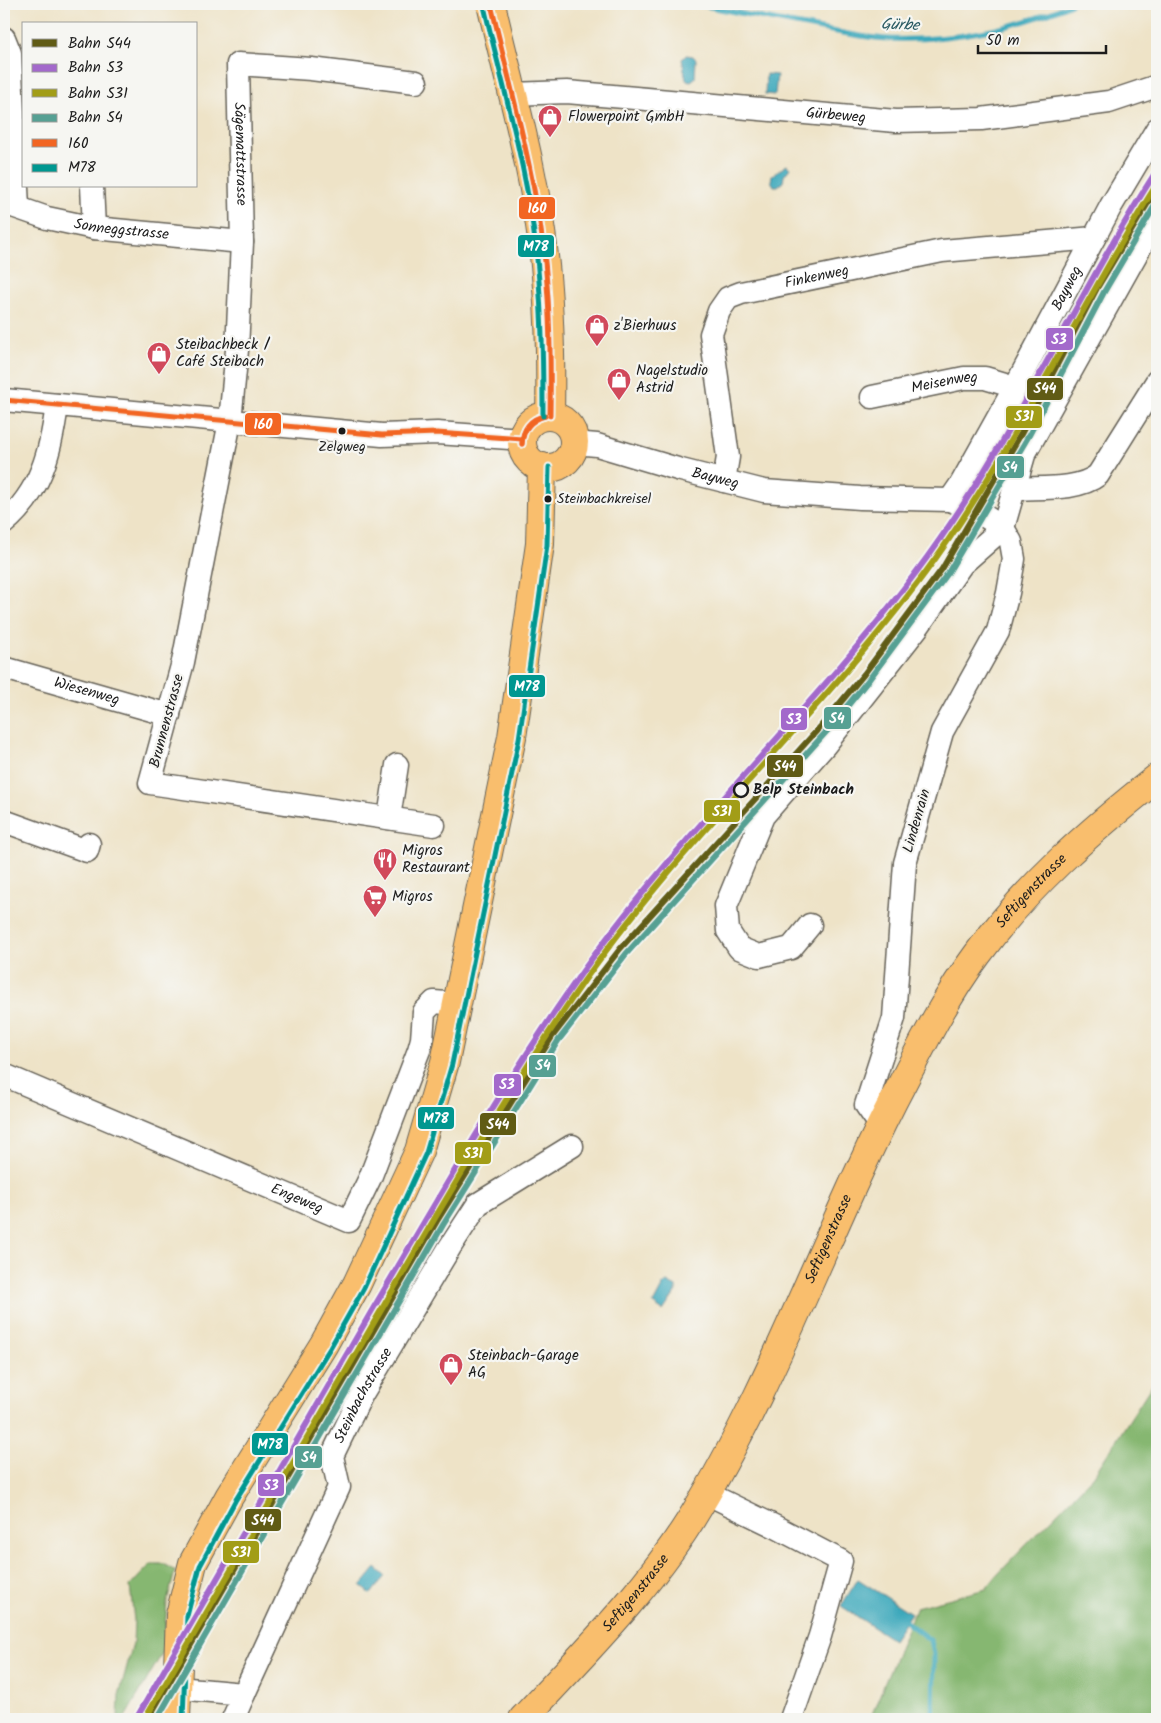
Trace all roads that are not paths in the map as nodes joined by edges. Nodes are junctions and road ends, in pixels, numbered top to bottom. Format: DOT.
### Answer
graph roads {
  1 [pos="491,4"];
  2 [pos="4,38"];
  3 [pos="416,82"];
  4 [pos="1157,86"];
  5 [pos="512,94"];
  6 [pos="1157,128"];
  7 [pos="92,188"];
  8 [pos="11,205"];
  9 [pos="1157,217"];
  10 [pos="94,228"];
  11 [pos="1094,238"];
  12 [pos="242,242"];
  13 [pos="1157,381"];
  14 [pos="1015,387"];
  15 [pos="872,397"];
  16 [pos="4,400"];
  17 [pos="57,405"];
  18 [pos="550,416"];
  19 [pos="230,421"];
  20 [pos="522,439"];
  21 [pos="574,443"];
  22 [pos="542,467"];
  23 [pos="724,481"];
  24 [pos="1014,489"];
  25 [pos="950,500"];
  26 [pos="4,523"];
  27 [pos="1002,528"];
  28 [pos="4,668"];
  29 [pos="169,716"];
  30 [pos="397,765"];
  31 [pos="1157,778"];
  32 [pos="390,818"];
  33 [pos="4,821"];
  34 [pos="434,824"];
  35 [pos="89,844"];
  36 [pos="810,925"];
  37 [pos="458,1004"];
  38 [pos="4,1074"];
  39 [pos="880,1126"];
  40 [pos="572,1146"];
  41 [pos="706,1494"];
  42 [pos="185,1688"];
  43 [pos="244,1694"];
  44 [pos="176,1719"];
  45 [pos="233,1719"];
  46 [pos="523,1719"];
  47 [pos="791,1719"];
  1 -- 5 [label="main road"];
  2 -- 8 [label="street"];
  3 -- 12 [label="street, Sägemattstrasse"];
  4 -- 5 [label="street, Gürbeweg"];
  5 -- 18 [label="main road"];
  6 -- 11 [label="street, Bayweg"];
  7 -- 10 [label="street"];
  8 -- 10 [label="street, Sonneggstrasse"];
  9 -- 24 [label="street"];
  10 -- 12 [label="street, Sonneggstrasse"];
  11 -- 14 [label="street, Bayweg"];
  11 -- 23 [label="street, Finkenweg"];
  12 -- 19 [label="street, Sägemattstrasse"];
  13 -- 24 [label="street"];
  14 -- 15 [label="street, Meisenweg"];
  14 -- 25 [label="street, Bayweg"];
  16 -- 17 [label="street"];
  17 -- 19 [label="street"];
  17 -- 26 [label="street"];
  18 -- 20 [label="main road"];
  18 -- 21 [label="main road"];
  19 -- 20 [label="street"];
  19 -- 29 [label="street, Brunnenstrasse"];
  20 -- 22 [label="main road"];
  21 -- 22 [label="main road"];
  21 -- 23 [label="street, Bayweg"];
  22 -- 37 [label="main road"];
  23 -- 25 [label="street, Bayweg"];
  24 -- 27 [label="street"];
  25 -- 27 [label="street, Bayweg"];
  27 -- 36 [label="street"];
  27 -- 39 [label="street, Lindenrain"];
  28 -- 29 [label="street, Wiesenweg"];
  29 -- 32 [label="street, Brunnenstrasse"];
  30 -- 32 [label="street"];
  31 -- 39 [label="main road, Seftigenstrasse"];
  32 -- 34 [label="street, Brunnenstrasse"];
  33 -- 35 [label="street"];
  37 -- 38 [label="street, Engeweg"];
  37 -- 42 [label="main road"];
  39 -- 41 [label="main road, Seftigenstrasse"];
  40 -- 43 [label="street, Steinbachstrasse"];
  41 -- 46 [label="main road, Seftigenstrasse"];
  41 -- 47 [label="street"];
  42 -- 43 [label="street"];
  42 -- 44 [label="main road"];
  43 -- 45 [label="street, Steinbachstrasse"];
}
